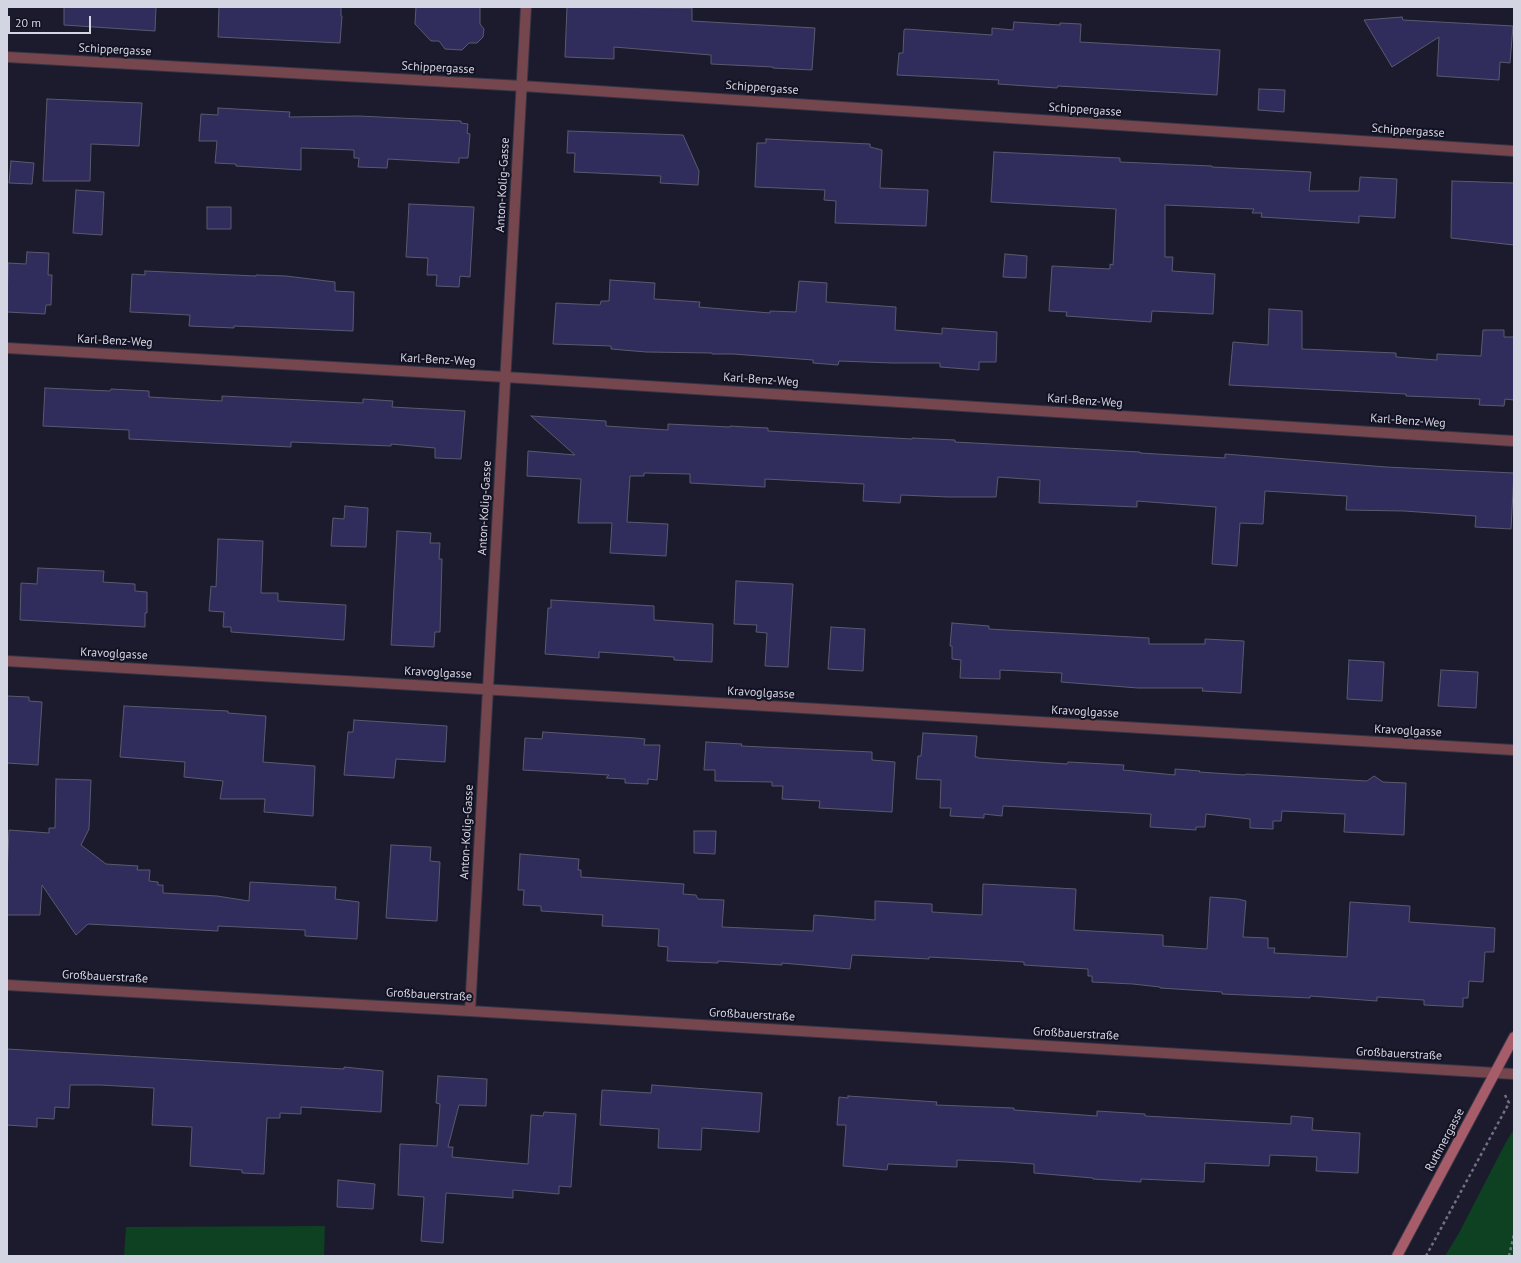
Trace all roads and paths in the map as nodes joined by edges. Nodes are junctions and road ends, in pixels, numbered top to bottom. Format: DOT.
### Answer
graph roads {
  1 [pos="526,7"];
  2 [pos="7,56"];
  3 [pos="522,86"];
  4 [pos="1514,151"];
  5 [pos="7,348"];
  6 [pos="505,377"];
  7 [pos="1514,441"];
  8 [pos="7,661"];
  9 [pos="488,690"];
  10 [pos="1514,750"];
  11 [pos="7,985"];
  12 [pos="470,1011"];
  13 [pos="1514,1037"];
  14 [pos="1496,1072"];
  15 [pos="1514,1074"];
  16 [pos="1514,1234"];
  17 [pos="1397,1256"];
  18 [pos="1426,1256"];
  19 [pos="1509,1256"];
  1 -- 3 [label="street, Anton-Kolig-Gasse"];
  2 -- 3 [label="street, Schippergasse"];
  3 -- 4 [label="street, Schippergasse"];
  3 -- 6 [label="street, Anton-Kolig-Gasse"];
  5 -- 6 [label="street, Karl-Benz-Weg"];
  6 -- 7 [label="street, Karl-Benz-Weg"];
  6 -- 9 [label="street, Anton-Kolig-Gasse"];
  8 -- 9 [label="street, Kravoglgasse"];
  9 -- 10 [label="street, Kravoglgasse"];
  9 -- 12 [label="street, Anton-Kolig-Gasse"];
  11 -- 12 [label="street, Großbauerstraße"];
  12 -- 14 [label="street, Großbauerstraße"];
  13 -- 14 [label="street, Ruthnergasse"];
  14 -- 15 [label="street, Großbauerstraße"];
  14 -- 17 [label="street, Ruthnergasse"];
  14 -- 18 [label="path"];
  16 -- 19 [label="path"];
}
